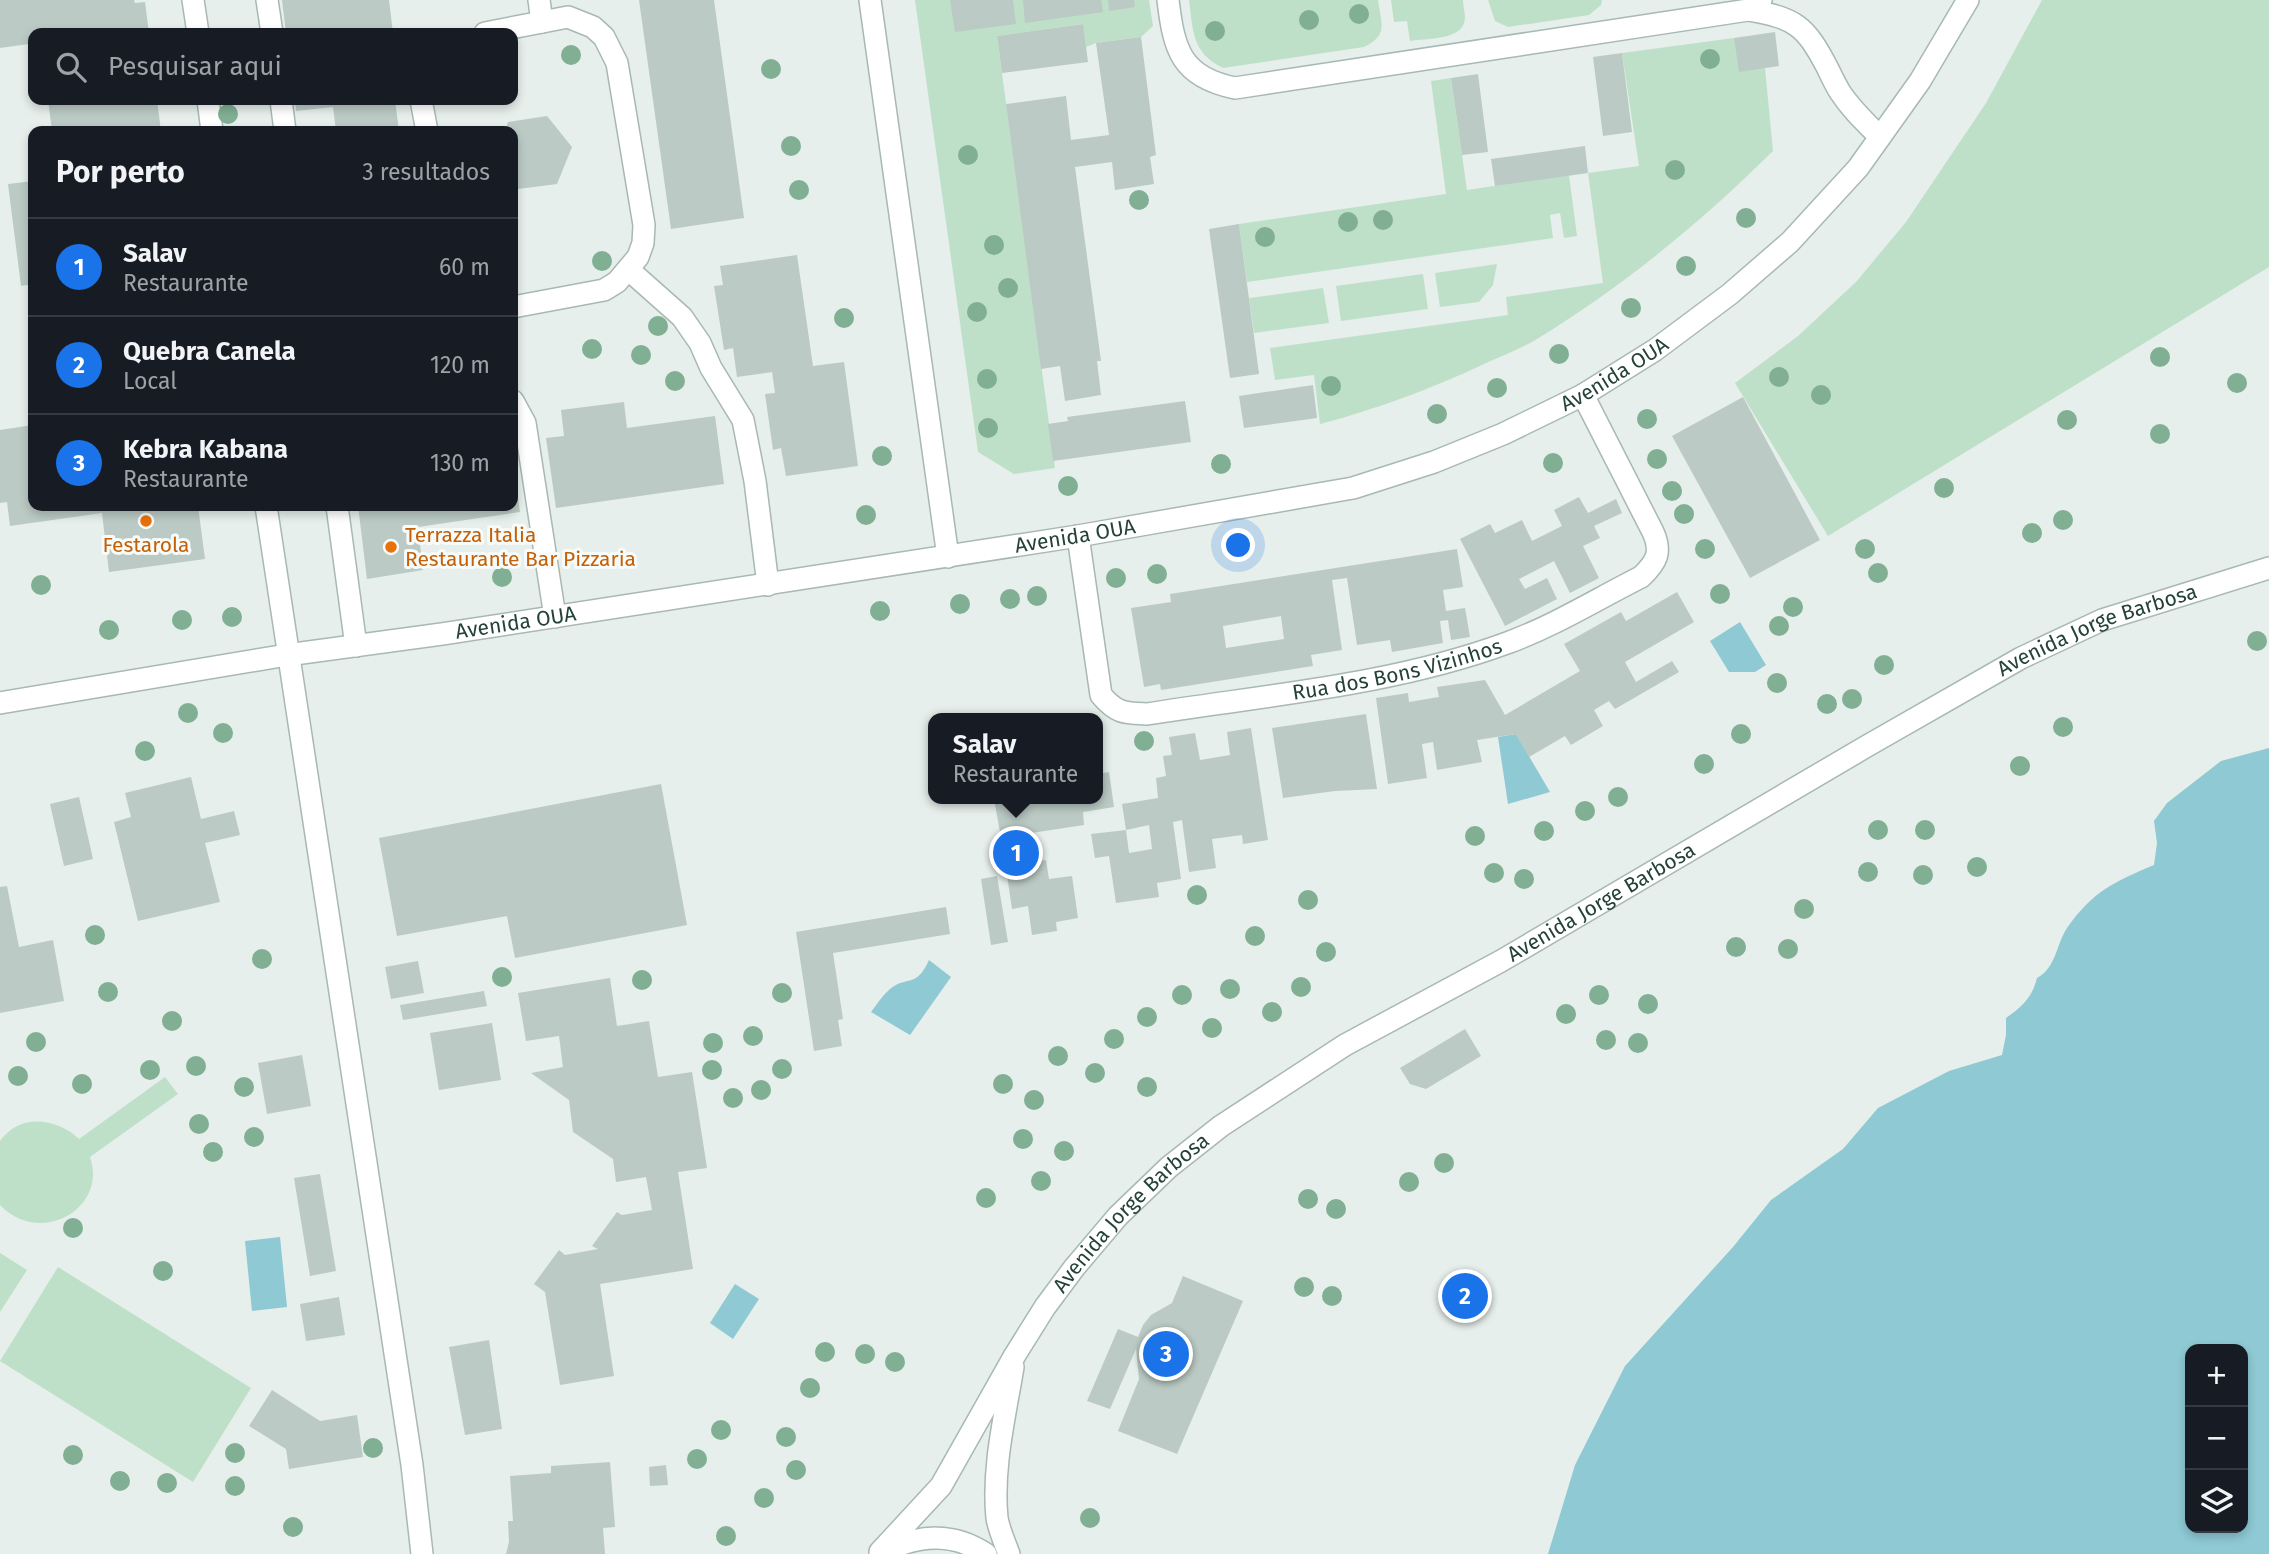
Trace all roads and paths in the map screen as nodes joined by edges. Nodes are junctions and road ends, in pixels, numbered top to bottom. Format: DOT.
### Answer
graph roads {
  1 [pos="193,0"];
  2 [pos="267,0"];
  3 [pos="539,0"];
  4 [pos="870,0"];
  5 [pos="1168,0"];
  6 [pos="1968,0"];
  7 [pos="1754,5"];
  8 [pos="542,22"];
  9 [pos="197,28"];
  10 [pos="271,28"];
  11 [pos="511,28"];
  12 [pos="209,105"];
  13 [pos="282,105"];
  14 [pos="422,105"];
  15 [pos="211,126"];
  16 [pos="284,126"];
  17 [pos="426,126"];
  18 [pos="1880,137"];
  19 [pos="629,270"];
  20 [pos="518,306"];
  21 [pos="1583,395"];
  22 [pos="518,410"];
  23 [pos="267,511"];
  24 [pos="338,511"];
  25 [pos="1077,536"];
  26 [pos="948,557"];
  27 [pos="2269,568"];
  28 [pos="768,585"];
  29 [pos="555,617"];
  30 [pos="356,646"];
  31 [pos="287,655"];
  32 [pos="0,703"];
  33 [pos="1015,1355"];
  34 [pos="879,1553"];
  35 [pos="422,1554"];
  36 [pos="986,1554"];
  37 [pos="1009,1554"];
  1 -- 9 [label="street"];
  2 -- 10 [label="street"];
  3 -- 8 [label="street"];
  4 -- 26 [label="street"];
  5 -- 7 [label="street"];
  6 -- 18 [label="street, Avenida OUA"];
  7 -- 18 [label="street"];
  8 -- 11 [label="street"];
  8 -- 19 [label="street"];
  12 -- 15 [label="street"];
  13 -- 16 [label="street"];
  14 -- 17 [label="street"];
  18 -- 21 [label="street, Avenida OUA"];
  19 -- 20 [label="street"];
  19 -- 28 [label="street"];
  21 -- 25 [label="street, Avenida OUA"];
  21 -- 25 [label="street, Rua dos Bons Vizinhos"];
  22 -- 29 [label="street"];
  23 -- 31 [label="street"];
  24 -- 30 [label="street"];
  25 -- 26 [label="street, Avenida OUA"];
  26 -- 28 [label="street, Avenida OUA"];
  27 -- 33 [label="street, Avenida Jorge Barbosa"];
  28 -- 29 [label="street, Avenida OUA"];
  29 -- 30 [label="street, Avenida OUA"];
  30 -- 31 [label="street, Avenida OUA"];
  31 -- 32 [label="street, Avenida OUA"];
  31 -- 35 [label="street"];
  33 -- 34 [label="street, Avenida Jorge Barbosa"];
  33 -- 37 [label="street, Avenida Jorge Barbosa"];
  34 -- 36 [label="street"];
}
